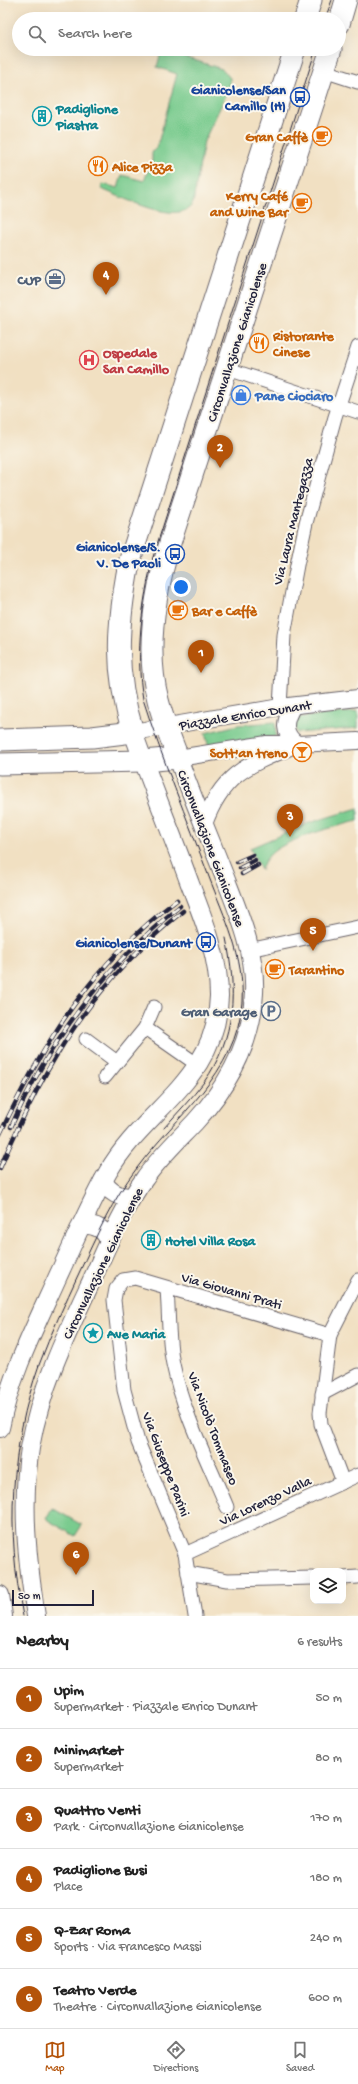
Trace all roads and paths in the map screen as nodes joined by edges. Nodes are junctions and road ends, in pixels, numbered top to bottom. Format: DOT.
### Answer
graph roads {
  1 [pos="311,0"];
  2 [pos="346,0"];
  3 [pos="307,12"];
  4 [pos="342,12"];
  5 [pos="293,56"];
  6 [pos="329,56"];
  7 [pos="324,71"];
  8 [pos="358,82"];
  9 [pos="358,347"];
  10 [pos="228,370"];
  11 [pos="339,406"];
  12 [pos="358,412"];
  13 [pos="358,698"];
  14 [pos="287,706"];
  15 [pos="166,726"];
  16 [pos="133,732"];
  17 [pos="0,740"];
  18 [pos="358,741"];
  19 [pos="297,744"];
  20 [pos="178,758"];
  21 [pos="143,761"];
  22 [pos="0,764"];
  23 [pos="204,824"];
  24 [pos="358,927"];
  25 [pos="249,950"];
  26 [pos="154,1007"];
  27 [pos="145,1028"];
  28 [pos="86,1039"];
  29 [pos="117,1062"];
  30 [pos="198,1065"];
  31 [pos="105,1077"];
  32 [pos="103,1181"];
  33 [pos="132,1197"];
  34 [pos="81,1225"];
  35 [pos="109,1242"];
  36 [pos="126,1279"];
  37 [pos="358,1280"];
  38 [pos="168,1288"];
  39 [pos="330,1335"];
  40 [pos="358,1375"];
  41 [pos="322,1394"];
  42 [pos="0,1428"];
  43 [pos="358,1475"];
  44 [pos="342,1482"];
  45 [pos="227,1507"];
  46 [pos="185,1554"];
  47 [pos="188,1573"];
  48 [pos="358,1577"];
  49 [pos="310,1578"];
  50 [pos="346,1578"];
  51 [pos="0,1595"];
  52 [pos="3,1616"];
  53 [pos="36,1616"];
  54 [pos="195,1616"];
  1 -- 3 [label="main road"];
  2 -- 4 [label="main road"];
  5 -- 16 [label="main road"];
  6 -- 7 [label="main road, Circonvallazione Gianicolense"];
  7 -- 8 [label="street"];
  7 -- 10 [label="main road, Circonvallazione Gianicolense"];
  9 -- 11 [label="street, Via Laura Mantegazza"];
  10 -- 11 [label="street"];
  10 -- 15 [label="main road, Circonvallazione Gianicolense"];
  11 -- 12 [label="street"];
  11 -- 14 [label="street, Via Laura Mantegazza"];
  13 -- 14 [label="street, Piazzale Enrico Dunant"];
  14 -- 15 [label="street, Piazzale Enrico Dunant"];
  14 -- 19 [label="street"];
  15 -- 16 [label="street, Piazzale Enrico Dunant"];
  15 -- 20 [label="main road, Circonvallazione Gianicolense"];
  16 -- 17 [label="main road"];
  16 -- 21 [label="main road"];
  18 -- 19 [label="street"];
  19 -- 20 [label="street"];
  19 -- 23 [label="street"];
  20 -- 21 [label="main road"];
  20 -- 23 [label="main road, Circonvallazione Gianicolense"];
  21 -- 22 [label="main road"];
  21 -- 30 [label="main road"];
  23 -- 25 [label="main road, Circonvallazione Gianicolense"];
  24 -- 25 [label="street"];
  25 -- 33 [label="main road, Circonvallazione Gianicolense"];
  26 -- 27 [label="street"];
  27 -- 29 [label="street"];
  27 -- 30 [label="street"];
  28 -- 29 [label="street"];
  29 -- 31 [label="street"];
  30 -- 32 [label="main road"];
  32 -- 33 [label="main road"];
  32 -- 34 [label="main road"];
  33 -- 35 [label="main road, Circonvallazione Gianicolense"];
  34 -- 35 [label="main road"];
  34 -- 42 [label="main road"];
  35 -- 53 [label="main road, Circonvallazione Gianicolense"];
  36 -- 38 [label="street, Via Giovanni Prati"];
  36 -- 46 [label="street, Via Giuseppe Parini"];
  37 -- 39 [label="street"];
  38 -- 39 [label="street, Via Giovanni Prati"];
  38 -- 45 [label="street, Via Nicolò Tommaseo"];
  39 -- 41 [label="street"];
  40 -- 41 [label="street"];
  41 -- 44 [label="street"];
  43 -- 44 [label="street, Via Lorenzo Valla"];
  44 -- 46 [label="street, Via Lorenzo Valla"];
  46 -- 47 [label="street, Via Giuseppe Parini"];
  47 -- 49 [label="street"];
  47 -- 54 [label="street, Via Giuseppe Parini"];
  48 -- 50 [label="street"];
  51 -- 52 [label="main road"];
}
